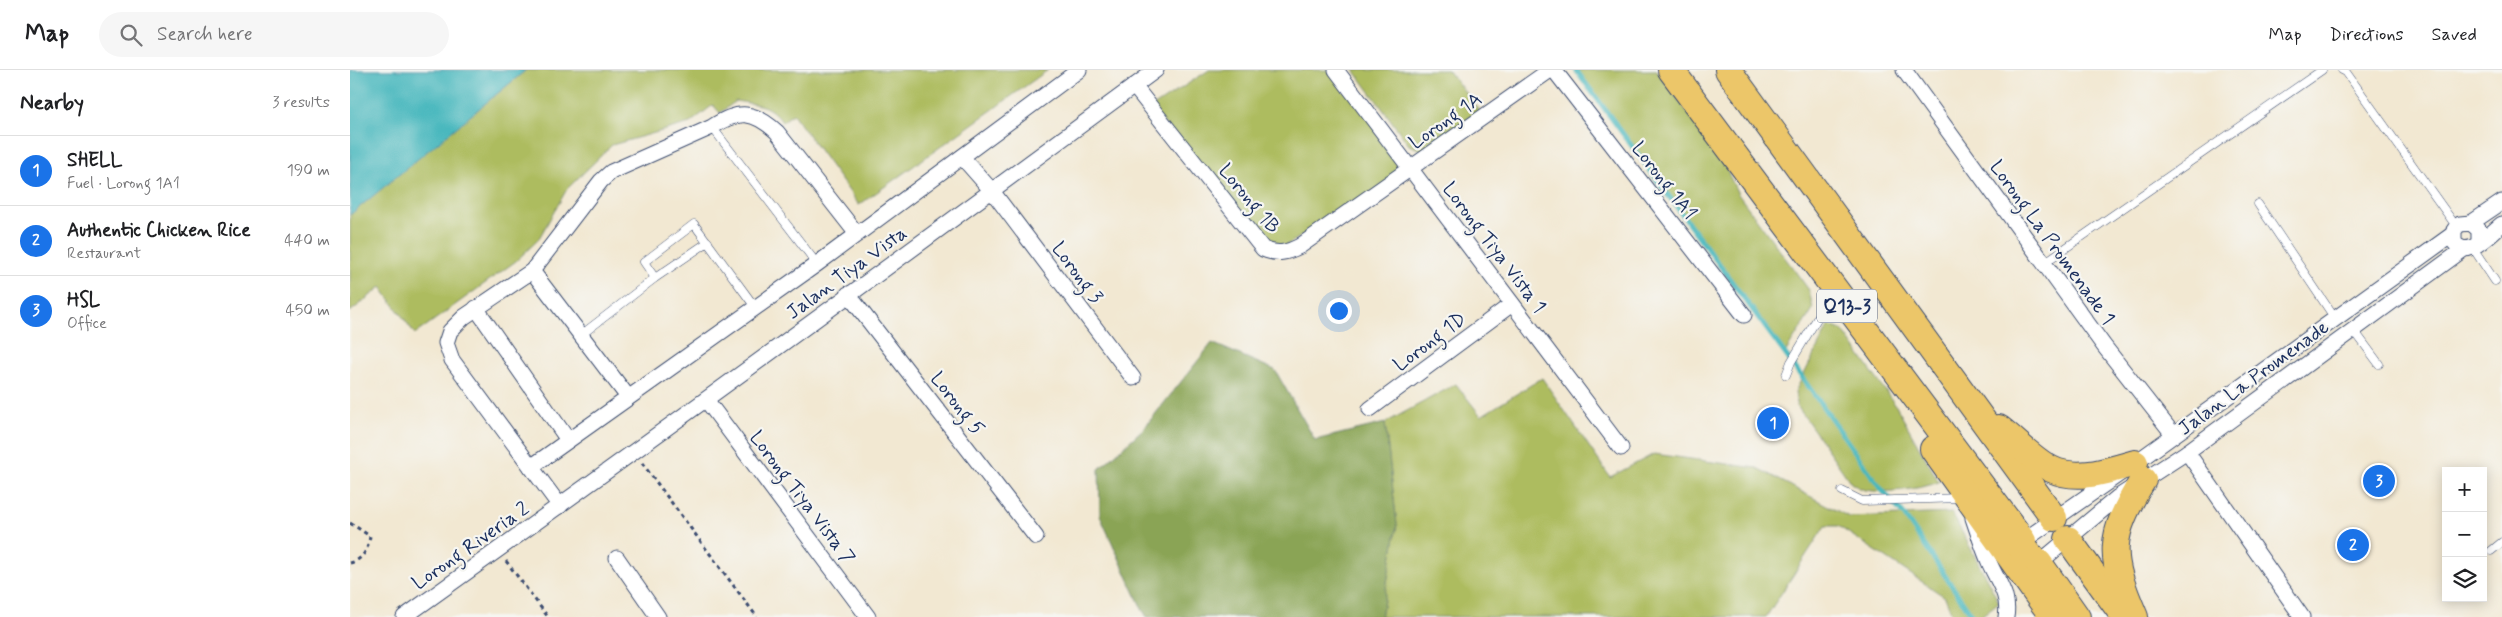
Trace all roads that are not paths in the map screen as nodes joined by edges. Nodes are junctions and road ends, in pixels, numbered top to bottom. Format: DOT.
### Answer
graph roads {
  1 [pos="1079,70"];
  2 [pos="1156,70"];
  3 [pos="1336,70"];
  4 [pos="1552,70"];
  5 [pos="1671,70"];
  6 [pos="1728,70"];
  7 [pos="1904,70"];
  8 [pos="2322,70"];
  9 [pos="2342,70"];
  10 [pos="1134,86"];
  11 [pos="712,127"];
  12 [pos="1733,153"];
  13 [pos="962,157"];
  14 [pos="1411,169"];
  15 [pos="992,191"];
  16 [pos="2502,202"];
  17 [pos="2258,204"];
  18 [pos="2502,224"];
  19 [pos="2460,227"];
  20 [pos="857,234"];
  21 [pos="708,242"];
  22 [pos="2472,246"];
  23 [pos="2044,263"];
  24 [pos="817,264"];
  25 [pos="532,271"];
  26 [pos="655,278"];
  27 [pos="2495,281"];
  28 [pos="848,294"];
  29 [pos="1827,302"];
  30 [pos="1512,304"];
  31 [pos="755,307"];
  32 [pos="476,308"];
  33 [pos="1744,315"];
  34 [pos="2334,317"];
  35 [pos="2352,329"];
  36 [pos="581,335"];
  37 [pos="2379,364"];
  38 [pos="1786,375"];
  39 [pos="1133,378"];
  40 [pos="628,397"];
  41 [pos="707,401"];
  42 [pos="1970,404"];
  43 [pos="1370,409"];
  44 [pos="2173,434"];
  45 [pos="568,440"];
  46 [pos="1621,448"];
  47 [pos="2187,452"];
  48 [pos="531,467"];
  49 [pos="2139,472"];
  50 [pos="1842,491"];
  51 [pos="1966,498"];
  52 [pos="560,506"];
  53 [pos="2061,528"];
  54 [pos="1036,537"];
  55 [pos="2023,541"];
  56 [pos="2502,542"];
  57 [pos="2491,551"];
  58 [pos="617,558"];
  59 [pos="2039,563"];
  60 [pos="404,617"];
  61 [pos="658,617"];
  62 [pos="868,617"];
  63 [pos="2006,617"];
  64 [pos="2053,617"];
  65 [pos="2077,617"];
  66 [pos="2125,617"];
  67 [pos="2135,617"];
  68 [pos="2302,617"];
  1 -- 13 [label="street"];
  2 -- 10 [label="street, Jalan Tiya Vista"];
  3 -- 14 [label="street, Lorong Tiya Vista 1"];
  4 -- 14 [label="street, Lorong 1A"];
  4 -- 33 [label="street, Lorong 1A1"];
  5 -- 12 [label="highway, Q13-3"];
  6 -- 42 [label="highway, Q13-3"];
  7 -- 23 [label="street, Lorong La Promenade 1"];
  8 -- 23 [label="lane"];
  9 -- 19 [label="lane"];
  10 -- 14 [label="street, Lorong 1B"];
  10 -- 15 [label="street, Jalan Tiya Vista"];
  11 -- 20 [label="street"];
  11 -- 24 [label="lane"];
  11 -- 25 [label="street"];
  12 -- 29 [label="highway"];
  12 -- 55 [label="highway, Q13-3"];
  13 -- 15 [label="street, Lorong 3"];
  13 -- 20 [label="street"];
  14 -- 30 [label="street, Lorong Tiya Vista 1"];
  15 -- 28 [label="street, Jalan Tiya Vista"];
  15 -- 39 [label="street, Lorong 3"];
  16 -- 19 [label="street, Jalan La Promenade"];
  17 -- 34 [label="lane"];
  18 -- 22 [label="street, Jalan La Promenade"];
  19 -- 22 [label="street"];
  19 -- 22 [label="street"];
  19 -- 34 [label="street, Jalan La Promenade"];
  20 -- 24 [label="street"];
  21 -- 26 [label="lane"];
  21 -- 26 [label="lane"];
  21 -- 31 [label="lane"];
  22 -- 27 [label="lane"];
  22 -- 35 [label="street, Jalan La Promenade"];
  23 -- 44 [label="street, Lorong La Promenade 1"];
  24 -- 31 [label="street"];
  25 -- 32 [label="street"];
  25 -- 36 [label="street"];
  26 -- 36 [label="lane"];
  28 -- 41 [label="street, Jalan Tiya Vista"];
  28 -- 54 [label="street, Lorong 5"];
  29 -- 38 [label="lane"];
  29 -- 51 [label="highway"];
  30 -- 43 [label="street, Lorong 1D"];
  30 -- 46 [label="street, Lorong Tiya Vista 1"];
  31 -- 40 [label="street"];
  32 -- 45 [label="street"];
  32 -- 48 [label="street"];
  34 -- 44 [label="street, Jalan La Promenade"];
  35 -- 37 [label="lane"];
  35 -- 47 [label="street, Jalan La Promenade"];
  36 -- 40 [label="street"];
  40 -- 45 [label="street"];
  41 -- 52 [label="street, Jalan Tiya Vista"];
  41 -- 62 [label="street, Lorong Tiya Vista 7"];
  42 -- 49 [label="highway"];
  42 -- 53 [label="highway, Q13-3"];
  44 -- 49 [label="street, Jalan La Promenade"];
  45 -- 48 [label="street"];
  47 -- 49 [label="street, Jalan La Promenade"];
  47 -- 68 [label="street"];
  48 -- 52 [label="street"];
  49 -- 53 [label="street, Jalan La Promenade"];
  49 -- 53 [label="street, Jalan La Promenade"];
  49 -- 67 [label="highway"];
  50 -- 51 [label="lane"];
  51 -- 59 [label="highway"];
  51 -- 63 [label="street"];
  51 -- 64 [label="highway"];
  52 -- 60 [label="street, Lorong Riveria 2"];
  53 -- 55 [label="street"];
  53 -- 59 [label="street"];
  53 -- 66 [label="highway, Q13-3"];
  56 -- 57 [label="lane"];
  58 -- 61 [label="street"];
  59 -- 65 [label="highway"];
}
